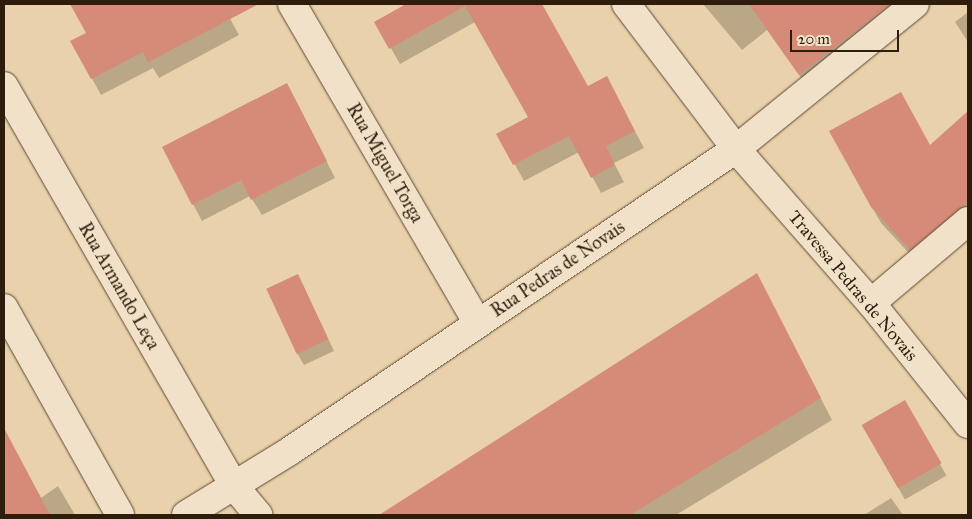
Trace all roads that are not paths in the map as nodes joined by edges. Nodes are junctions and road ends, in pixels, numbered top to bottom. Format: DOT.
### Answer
graph roads {
  1 [pos="292,4"];
  2 [pos="626,4"];
  3 [pos="915,4"];
  4 [pos="4,86"];
  5 [pos="736,149"];
  6 [pos="968,221"];
  7 [pos="870,303"];
  8 [pos="4,308"];
  9 [pos="478,323"];
  10 [pos="968,424"];
  11 [pos="234,486"];
  12 [pos="120,515"];
  13 [pos="186,515"];
  14 [pos="258,515"];
  1 -- 9 [label="street, Rua Miguel Torga"];
  2 -- 5 [label="street, Travessa Pedras de Novais"];
  3 -- 5 [label="street, Rua Pedras de Novais"];
  4 -- 11 [label="street, Rua Armando Leça"];
  5 -- 7 [label="street, Travessa Pedras de Novais"];
  5 -- 9 [label="street, Rua Pedras de Novais"];
  6 -- 7 [label="street"];
  7 -- 10 [label="street, Travessa Pedras de Novais"];
  8 -- 12 [label="street"];
  9 -- 11 [label="street, Rua Pedras de Novais"];
  11 -- 13 [label="street, Rua Pedras de Novais"];
  11 -- 14 [label="street, Rua Armando Leça"];
}
